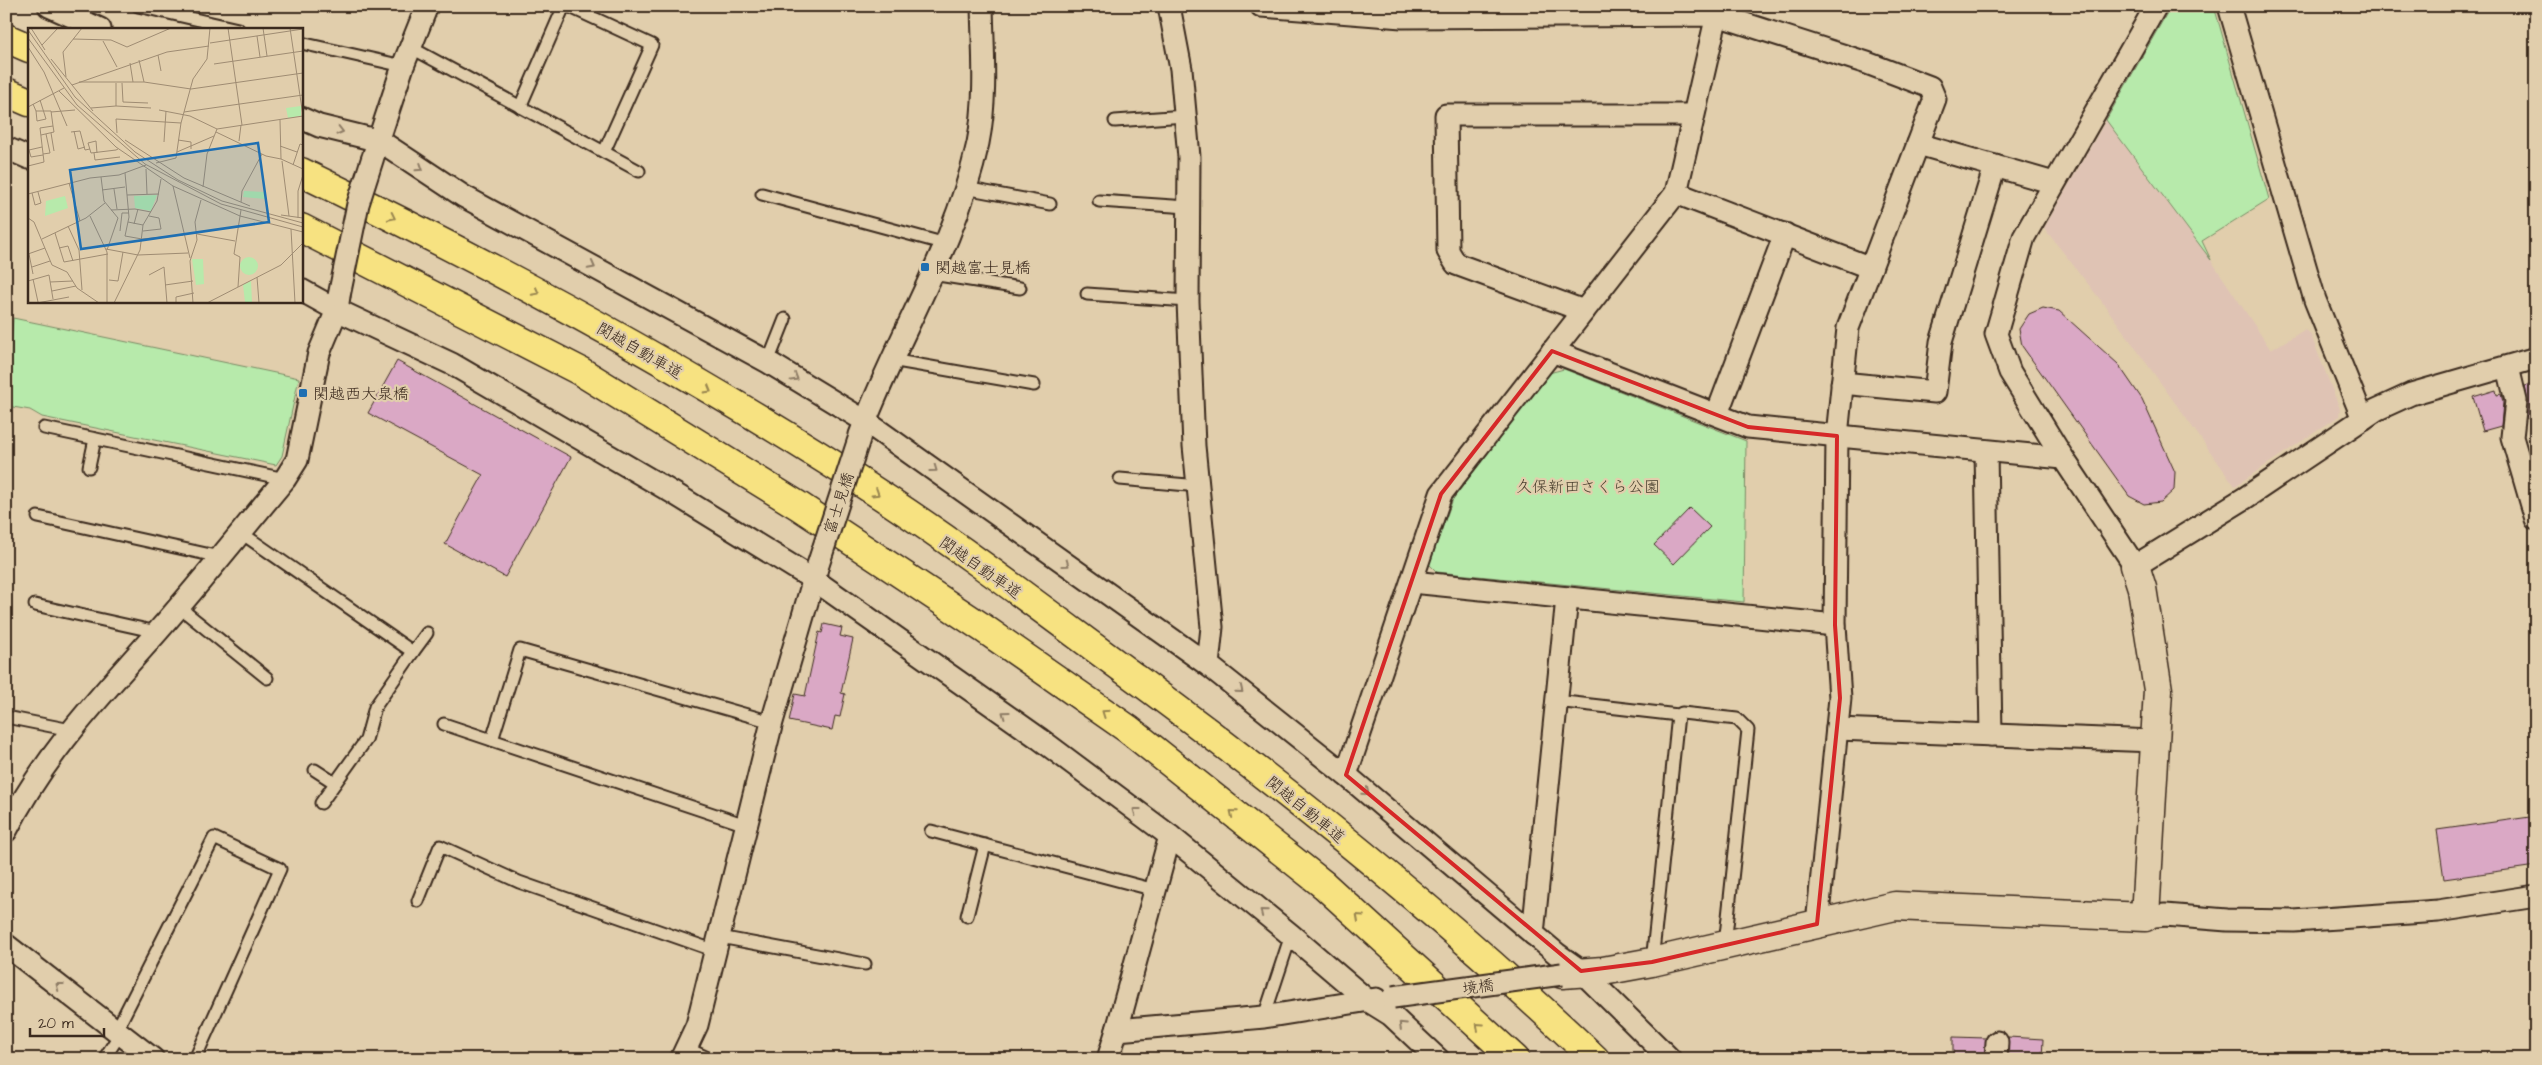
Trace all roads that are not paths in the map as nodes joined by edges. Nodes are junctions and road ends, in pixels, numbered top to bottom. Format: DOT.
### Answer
graph roads {
  1 [pos="48,6"];
  2 [pos="138,6"];
  3 [pos="427,6"];
  4 [pos="564,6"];
  5 [pos="568,6"];
  6 [pos="595,6"];
  7 [pos="982,6"];
  8 [pos="1169,6"];
  9 [pos="1260,6"];
  10 [pos="2156,6"];
  11 [pos="2229,6"];
  12 [pos="71,11"];
  13 [pos="1718,11"];
  14 [pos="582,12"];
  15 [pos="98,28"];
  16 [pos="234,28"];
  17 [pos="6,38"];
  18 [pos="302,43"];
  19 [pos="28,48"];
  20 [pos="407,56"];
  21 [pos="6,92"];
  22 [pos="28,102"];
  23 [pos="520,106"];
  24 [pos="1693,115"];
  25 [pos="1185,116"];
  26 [pos="302,118"];
  27 [pos="1116,121"];
  28 [pos="1918,144"];
  29 [pos="6,148"];
  30 [pos="376,149"];
  31 [pos="604,152"];
  32 [pos="28,158"];
  33 [pos="1995,166"];
  34 [pos="639,171"];
  35 [pos="302,172"];
  36 [pos="2054,183"];
  37 [pos="965,188"];
  38 [pos="1676,193"];
  39 [pos="762,194"];
  40 [pos="1099,201"];
  41 [pos="1050,204"];
  42 [pos="1188,207"];
  43 [pos="302,229"];
  44 [pos="1785,234"];
  45 [pos="946,244"];
  46 [pos="1871,268"];
  47 [pos="932,274"];
  48 [pos="1020,288"];
  49 [pos="302,290"];
  50 [pos="1087,294"];
  51 [pos="1188,301"];
  52 [pos="338,303"];
  53 [pos="1584,311"];
  54 [pos="785,319"];
  55 [pos="1552,351"];
  56 [pos="2536,358"];
  57 [pos="891,360"];
  58 [pos="768,362"];
  59 [pos="2508,367"];
  60 [pos="1842,383"];
  61 [pos="1034,385"];
  62 [pos="1717,414"];
  63 [pos="2363,418"];
  64 [pos="44,428"];
  65 [pos="862,430"];
  66 [pos="1837,436"];
  67 [pos="95,439"];
  68 [pos="1986,451"];
  69 [pos="2063,458"];
  70 [pos="89,467"];
  71 [pos="285,479"];
  72 [pos="1120,479"];
  73 [pos="1199,486"];
  74 [pos="38,517"];
  75 [pos="2536,519"];
  76 [pos="240,532"];
  77 [pos="220,557"];
  78 [pos="2135,566"];
  79 [pos="815,574"];
  80 [pos="1412,582"];
  81 [pos="1567,598"];
  82 [pos="35,605"];
  83 [pos="179,607"];
  84 [pos="1835,625"];
  85 [pos="157,632"];
  86 [pos="427,632"];
  87 [pos="413,652"];
  88 [pos="1208,665"];
  89 [pos="267,678"];
  90 [pos="1556,701"];
  91 [pos="1678,715"];
  92 [pos="6,718"];
  93 [pos="772,722"];
  94 [pos="444,724"];
  95 [pos="1837,729"];
  96 [pos="71,730"];
  97 [pos="1991,735"];
  98 [pos="492,740"];
  99 [pos="2155,741"];
  100 [pos="315,770"];
  101 [pos="1346,775"];
  102 [pos="335,784"];
  103 [pos="322,803"];
  104 [pos="746,825"];
  105 [pos="6,831"];
  106 [pos="931,831"];
  107 [pos="1170,836"];
  108 [pos="986,845"];
  109 [pos="1155,890"];
  110 [pos="2536,896"];
  111 [pos="418,901"];
  112 [pos="968,916"];
  113 [pos="2145,917"];
  114 [pos="1817,924"];
  115 [pos="1532,934"];
  116 [pos="1291,935"];
  117 [pos="718,944"];
  118 [pos="6,945"];
  119 [pos="1725,946"];
  120 [pos="1652,962"];
  121 [pos="865,964"];
  122 [pos="1571,973"];
  123 [pos="1366,1000"];
  124 [pos="1264,1017"];
  125 [pos="1116,1030"];
  126 [pos="118,1032"];
  127 [pos="684,1053"];
  128 [pos="104,1059"];
  129 [pos="153,1059"];
  130 [pos="195,1059"];
  131 [pos="710,1059"];
  132 [pos="1108,1059"];
  133 [pos="1438,1059"];
  134 [pos="1515,1059"];
  135 [pos="1595,1059"];
  136 [pos="1670,1059"];
  1 -- 12 [label="street"];
  2 -- 16 [label="lane"];
  3 -- 20 [label="street"];
  4 -- 23 [label="lane"];
  5 -- 14 [label="lane"];
  6 -- 14 [label="lane"];
  7 -- 37 [label="street, 富士見橋"];
  8 -- 25 [label="street"];
  9 -- 13 [label="street"];
  10 -- 36 [label="street"];
  11 -- 63 [label="street"];
  12 -- 15 [label="street"];
  13 -- 24 [label="street"];
  13 -- 28 [label="street"];
  14 -- 31 [label="lane"];
  17 -- 19 [label="highway"];
  18 -- 20 [label="lane"];
  20 -- 23 [label="lane"];
  20 -- 30 [label="street"];
  21 -- 22 [label="highway"];
  23 -- 31 [label="lane"];
  24 -- 38 [label="street"];
  24 -- 53 [label="street"];
  25 -- 27 [label="lane"];
  25 -- 42 [label="street"];
  26 -- 30 [label="street, one-way"];
  28 -- 33 [label="street"];
  28 -- 46 [label="street"];
  29 -- 32 [label="street"];
  30 -- 52 [label="street, bridge"];
  30 -- 58 [label="street, one-way"];
  31 -- 34 [label="lane"];
  33 -- 36 [label="street"];
  33 -- 60 [label="street"];
  35 -- 135 [label="highway, 関越自動車道, one-way"];
  36 -- 69 [label="street"];
  37 -- 41 [label="lane"];
  37 -- 45 [label="street, 富士見橋"];
  38 -- 44 [label="street"];
  38 -- 53 [label="street"];
  39 -- 45 [label="lane"];
  40 -- 42 [label="lane"];
  42 -- 51 [label="street"];
  134 -- 43 [label="highway, one-way"];
  44 -- 46 [label="street"];
  44 -- 62 [label="street"];
  45 -- 47 [label="street, 富士見橋"];
  46 -- 60 [label="street"];
  47 -- 48 [label="lane"];
  47 -- 57 [label="street, 富士見橋"];
  49 -- 52 [label="street"];
  50 -- 51 [label="lane"];
  51 -- 73 [label="street"];
  52 -- 71 [label="street"];
  52 -- 79 [label="street"];
  53 -- 55 [label="street"];
  54 -- 58 [label="lane"];
  55 -- 62 [label="street"];
  55 -- 80 [label="street"];
  56 -- 59 [label="street"];
  57 -- 61 [label="lane"];
  57 -- 65 [label="street, 富士見橋"];
  58 -- 65 [label="street, one-way"];
  59 -- 63 [label="street"];
  59 -- 75 [label="street"];
  60 -- 66 [label="street"];
  62 -- 66 [label="street"];
  63 -- 78 [label="street"];
  64 -- 67 [label="lane"];
  65 -- 79 [label="street, 富士見橋, bridge"];
  65 -- 88 [label="street, one-way"];
  66 -- 68 [label="street"];
  66 -- 84 [label="street"];
  67 -- 70 [label="lane"];
  67 -- 71 [label="lane"];
  68 -- 69 [label="street"];
  68 -- 97 [label="street"];
  69 -- 78 [label="street"];
  71 -- 76 [label="street"];
  72 -- 73 [label="lane"];
  73 -- 88 [label="street"];
  74 -- 77 [label="lane"];
  76 -- 77 [label="street"];
  76 -- 87 [label="lane"];
  77 -- 83 [label="street"];
  78 -- 99 [label="street"];
  79 -- 93 [label="street, 富士見橋"];
  107 -- 79 [label="street, one-way"];
  80 -- 81 [label="street"];
  80 -- 101 [label="street"];
  81 -- 84 [label="street"];
  81 -- 90 [label="street"];
  82 -- 85 [label="lane"];
  83 -- 85 [label="street"];
  83 -- 89 [label="lane"];
  84 -- 95 [label="street"];
  85 -- 96 [label="street"];
  86 -- 87 [label="lane"];
  87 -- 102 [label="lane"];
  88 -- 101 [label="street, one-way"];
  90 -- 91 [label="lane"];
  90 -- 115 [label="street"];
  91 -- 119 [label="lane"];
  91 -- 120 [label="lane"];
  92 -- 96 [label="lane"];
  93 -- 98 [label="lane"];
  93 -- 104 [label="street, 富士見橋"];
  94 -- 98 [label="lane"];
  95 -- 97 [label="street"];
  95 -- 114 [label="street"];
  96 -- 105 [label="street"];
  97 -- 99 [label="street"];
  98 -- 104 [label="lane"];
  99 -- 113 [label="street"];
  100 -- 102 [label="lane"];
  101 -- 115 [label="street, one-way"];
  102 -- 103 [label="lane"];
  104 -- 117 [label="street, 富士見橋"];
  106 -- 108 [label="lane"];
  107 -- 109 [label="street"];
  116 -- 107 [label="street, one-way"];
  108 -- 109 [label="lane"];
  108 -- 112 [label="lane"];
  109 -- 125 [label="street"];
  110 -- 113 [label="street"];
  111 -- 117 [label="lane"];
  113 -- 114 [label="street"];
  114 -- 119 [label="street"];
  115 -- 122 [label="street"];
  116 -- 123 [label="street"];
  116 -- 124 [label="lane"];
  117 -- 121 [label="lane"];
  117 -- 127 [label="street, 富士見橋"];
  126 -- 118 [label="street, one-way"];
  119 -- 120 [label="street"];
  120 -- 122 [label="street"];
  122 -- 123 [label="street, 境橋, bridge"];
  122 -- 136 [label="street"];
  123 -- 124 [label="street, 境橋"];
  133 -- 123 [label="street, one-way"];
  124 -- 125 [label="street, 境橋"];
  125 -- 132 [label="street"];
  126 -- 128 [label="lane"];
  126 -- 129 [label="street"];
  126 -- 130 [label="lane"];
  127 -- 131 [label="lane"];
}
